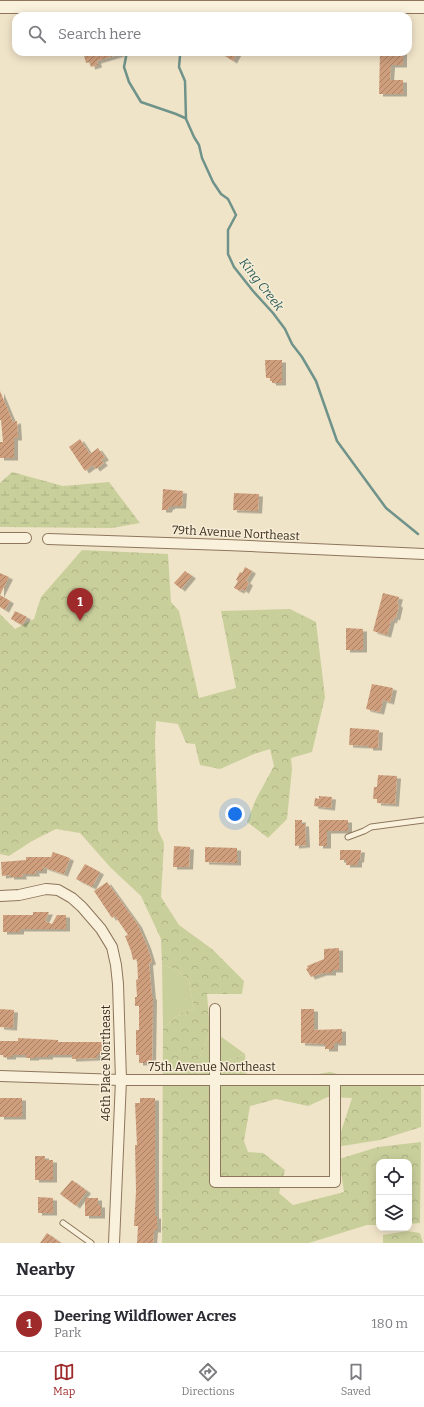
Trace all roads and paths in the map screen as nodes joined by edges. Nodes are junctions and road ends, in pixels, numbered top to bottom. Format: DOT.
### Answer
graph roads {
  1 [pos="182,4"];
  2 [pos="318,4"];
  3 [pos="424,7"];
  4 [pos="0,8"];
  5 [pos="0,538"];
  6 [pos="26,538"];
  7 [pos="48,539"];
  8 [pos="424,554"];
  9 [pos="424,820"];
  10 [pos="348,837"];
  11 [pos="0,896"];
  12 [pos="214,1009"];
  13 [pos="0,1076"];
  14 [pos="121,1080"];
  15 [pos="214,1080"];
  16 [pos="335,1080"];
  17 [pos="424,1080"];
  18 [pos="63,1223"];
  19 [pos="91,1243"];
  20 [pos="114,1243"];
  1 -- 2 [label="street"];
  1 -- 4 [label="street"];
  2 -- 3 [label="street"];
  5 -- 6 [label="street"];
  7 -- 8 [label="street, 79th Avenue Northeast"];
  9 -- 10 [label="lane"];
  11 -- 14 [label="street, 46th Place Northeast"];
  12 -- 15 [label="street"];
  13 -- 14 [label="street, 75th Avenue Northeast"];
  14 -- 15 [label="street, 75th Avenue Northeast"];
  14 -- 20 [label="street, 46th Place Northeast"];
  15 -- 16 [label="street, 75th Avenue Northeast"];
  15 -- 16 [label="street"];
  16 -- 17 [label="street, 75th Avenue Northeast"];
  18 -- 19 [label="lane"];
}
